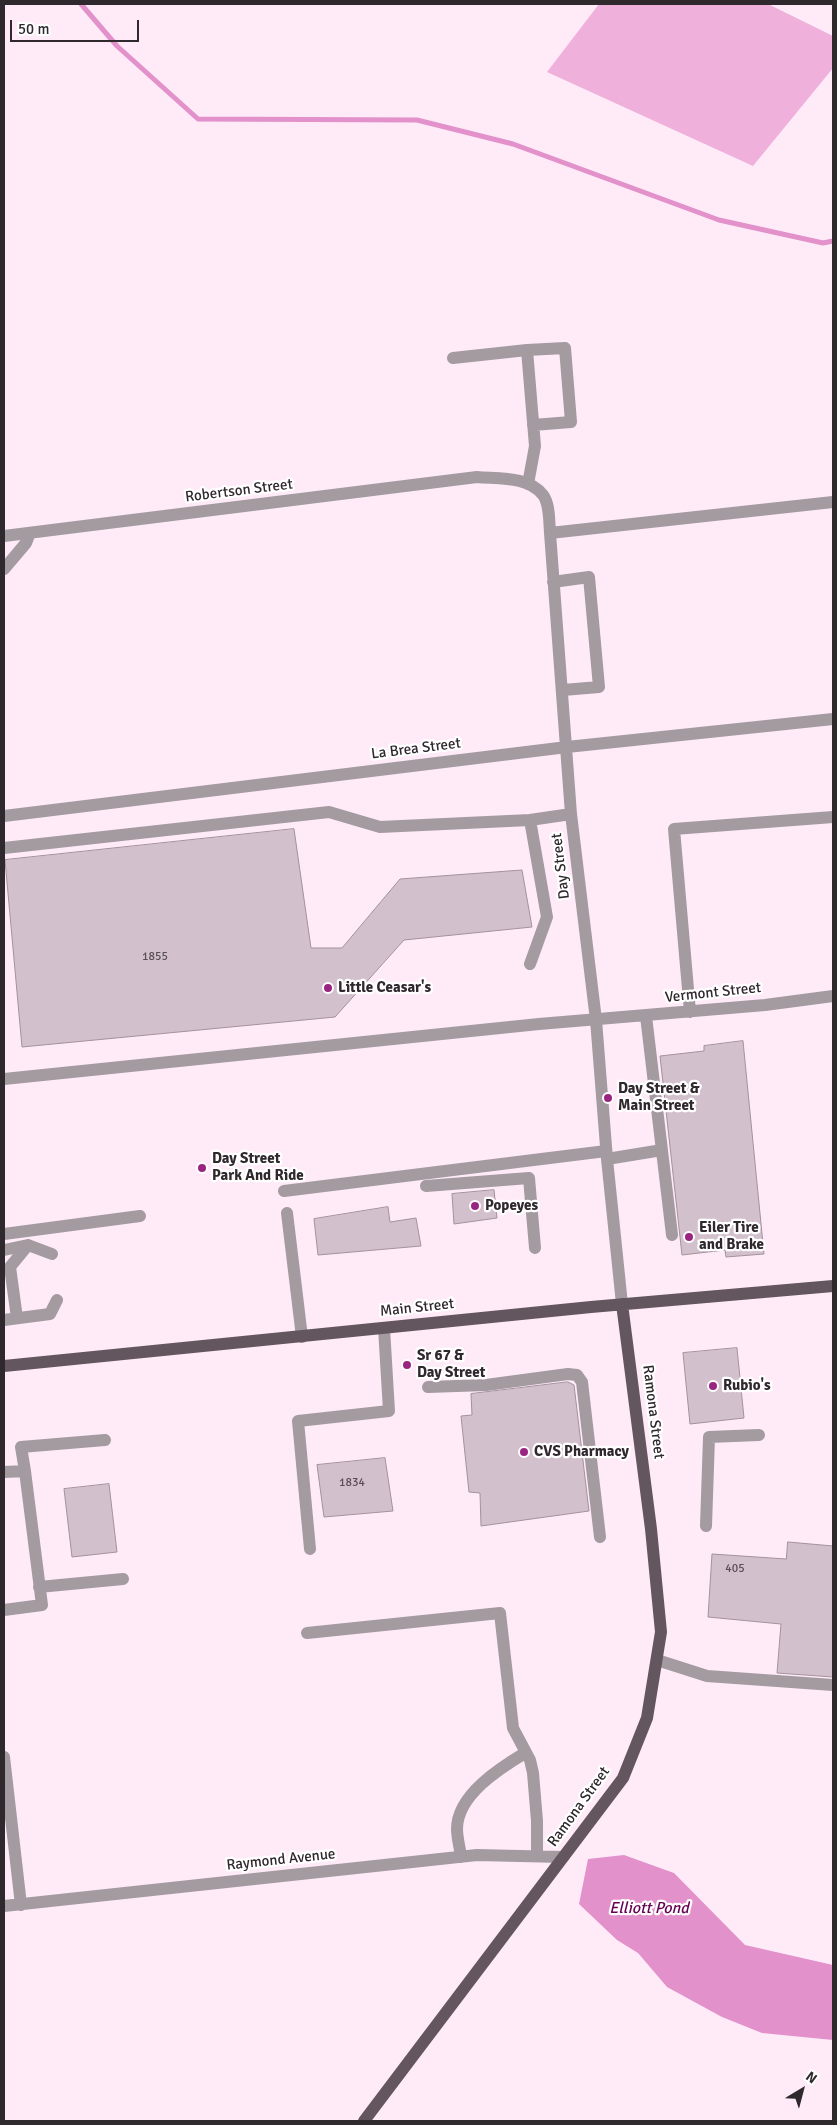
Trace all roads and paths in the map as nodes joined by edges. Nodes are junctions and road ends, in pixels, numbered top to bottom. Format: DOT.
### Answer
graph roads {
  1 [pos="527,350"];
  2 [pos="453,358"];
  3 [pos="533,425"];
  4 [pos="528,484"];
  5 [pos="833,502"];
  6 [pos="30,533"];
  7 [pos="550,533"];
  8 [pos="4,536"];
  9 [pos="4,569"];
  10 [pos="553,582"];
  11 [pos="563,690"];
  12 [pos="833,719"];
  13 [pos="567,747"];
  14 [pos="571,814"];
  15 [pos="4,816"];
  16 [pos="833,818"];
  17 [pos="530,820"];
  18 [pos="4,848"];
  19 [pos="530,964"];
  20 [pos="833,996"];
  21 [pos="690,1012"];
  22 [pos="646,1016"];
  23 [pos="596,1020"];
  24 [pos="4,1079"];
  25 [pos="662,1150"];
  26 [pos="606,1155"];
  27 [pos="426,1186"];
  28 [pos="284,1191"];
  29 [pos="287,1213"];
  30 [pos="140,1216"];
  31 [pos="4,1234"];
  32 [pos="672,1235"];
  33 [pos="28,1244"];
  34 [pos="535,1248"];
  35 [pos="4,1250"];
  36 [pos="52,1254"];
  37 [pos="833,1286"];
  38 [pos="57,1300"];
  39 [pos="622,1304"];
  40 [pos="17,1318"];
  41 [pos="4,1320"];
  42 [pos="384,1328"];
  43 [pos="302,1337"];
  44 [pos="4,1366"];
  45 [pos="428,1387"];
  46 [pos="759,1435"];
  47 [pos="105,1440"];
  48 [pos="25,1471"];
  49 [pos="4,1472"];
  50 [pos="706,1526"];
  51 [pos="600,1537"];
  52 [pos="310,1549"];
  53 [pos="123,1579"];
  54 [pos="40,1587"];
  55 [pos="4,1610"];
  56 [pos="307,1633"];
  57 [pos="656,1660"];
  58 [pos="833,1685"];
  59 [pos="525,1753"];
  60 [pos="4,1757"];
  61 [pos="537,1856"];
  62 [pos="461,1857"];
  63 [pos="563,1857"];
  64 [pos="21,1904"];
  65 [pos="4,1906"];
  66 [pos="364,2121"];
  1 -- 2 [label="street"];
  1 -- 3 [label="street"];
  1 -- 3 [label="street"];
  3 -- 4 [label="street"];
  4 -- 6 [label="street, Robertson Street"];
  4 -- 7 [label="street, Day Street"];
  5 -- 7 [label="street"];
  6 -- 8 [label="street, Robertson Street"];
  6 -- 9 [label="street"];
  7 -- 10 [label="street, Day Street"];
  10 -- 11 [label="street, Day Street"];
  10 -- 11 [label="street"];
  11 -- 13 [label="street, Day Street"];
  12 -- 13 [label="street, La Brea Street"];
  13 -- 14 [label="street, Day Street"];
  13 -- 15 [label="street, La Brea Street"];
  14 -- 17 [label="street"];
  14 -- 23 [label="street, Day Street"];
  16 -- 21 [label="street"];
  17 -- 18 [label="street"];
  17 -- 19 [label="street"];
  20 -- 21 [label="street, Vermont Street"];
  21 -- 22 [label="street, Vermont Street"];
  22 -- 23 [label="street, Vermont Street"];
  22 -- 25 [label="street"];
  23 -- 24 [label="street, Vermont Street"];
  23 -- 26 [label="street, Day Street"];
  25 -- 26 [label="street"];
  25 -- 32 [label="street"];
  26 -- 28 [label="street"];
  26 -- 39 [label="street, Day Street"];
  27 -- 34 [label="street"];
  29 -- 43 [label="street"];
  30 -- 31 [label="street"];
  33 -- 35 [label="street"];
  33 -- 36 [label="street"];
  33 -- 40 [label="street"];
  37 -- 39 [label="main road, Main Street"];
  38 -- 40 [label="street"];
  39 -- 42 [label="main road, Main Street"];
  39 -- 57 [label="main road, Ramona Street"];
  40 -- 41 [label="street"];
  42 -- 43 [label="main road, Main Street"];
  42 -- 52 [label="street"];
  43 -- 44 [label="main road, Main Street"];
  45 -- 51 [label="street"];
  46 -- 50 [label="street"];
  47 -- 48 [label="street"];
  48 -- 49 [label="street"];
  48 -- 54 [label="street"];
  53 -- 54 [label="street"];
  54 -- 55 [label="street"];
  56 -- 59 [label="street"];
  57 -- 58 [label="street"];
  57 -- 63 [label="main road, Ramona Street"];
  59 -- 61 [label="street"];
  59 -- 62 [label="street"];
  60 -- 64 [label="street"];
  61 -- 62 [label="street, Raymond Avenue"];
  61 -- 63 [label="street, Raymond Avenue"];
  62 -- 64 [label="street, Raymond Avenue"];
  63 -- 66 [label="main road, Ramona Street"];
  64 -- 65 [label="street, Raymond Avenue"];
}
